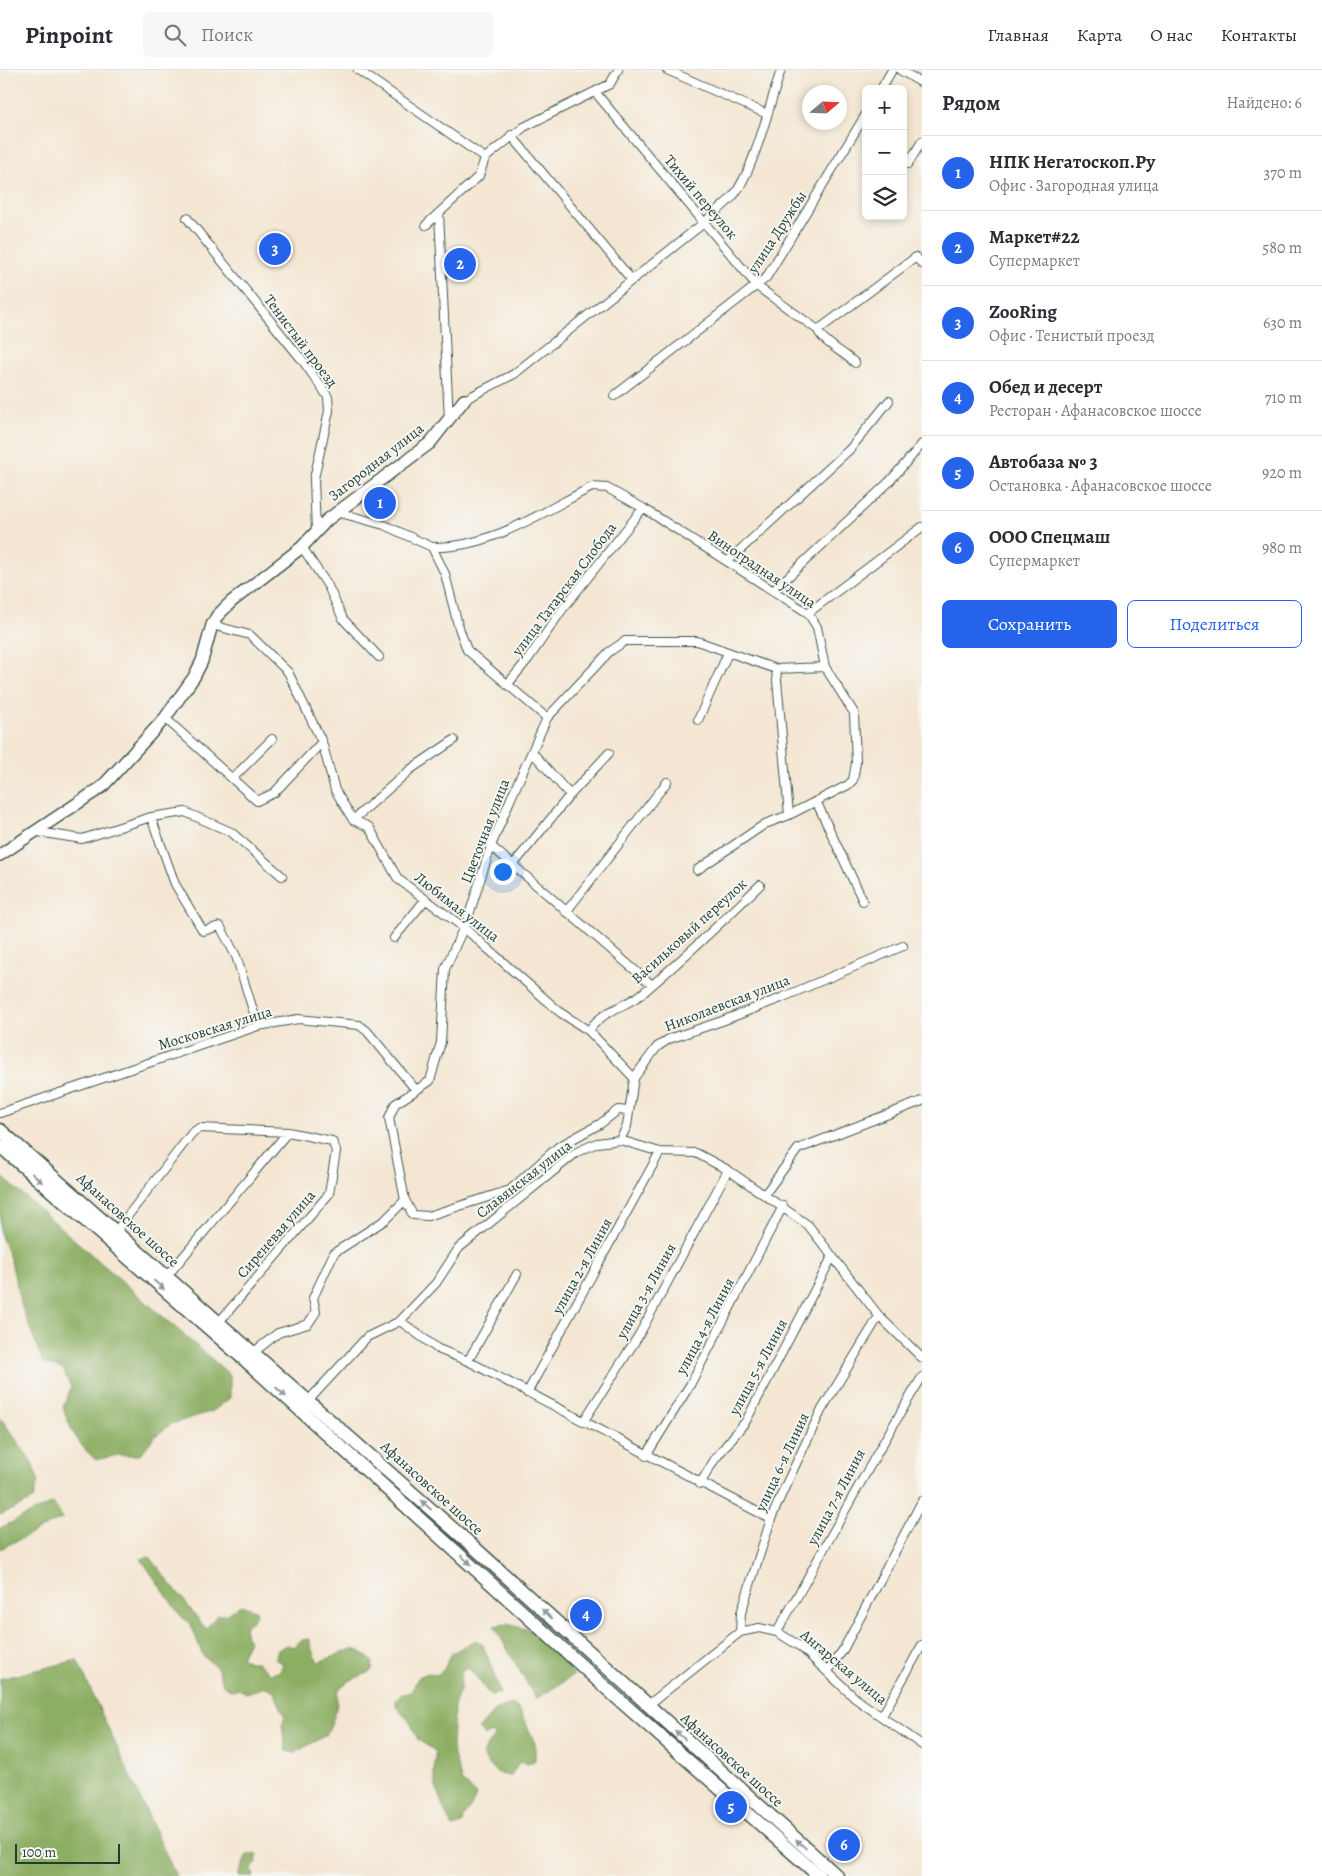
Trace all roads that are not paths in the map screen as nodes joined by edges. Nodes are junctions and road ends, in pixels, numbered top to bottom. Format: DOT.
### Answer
graph roads {
  1 [pos="358,70"];
  2 [pos="618,70"];
  3 [pos="667,70"];
  4 [pos="781,70"];
  5 [pos="892,70"];
  6 [pos="900,70"];
  7 [pos="922,83"];
  8 [pos="883,85"];
  9 [pos="595,92"];
  10 [pos="767,114"];
  11 [pos="862,121"];
  12 [pos="511,135"];
  13 [pos="922,141"];
  14 [pos="485,158"];
  15 [pos="908,164"];
  16 [pos="439,213"];
  17 [pos="186,218"];
  18 [pos="705,222"];
  19 [pos="426,225"];
  20 [pos="922,264"];
  21 [pos="631,279"];
  22 [pos="758,287"];
  23 [pos="818,330"];
  24 [pos="856,363"];
  25 [pos="614,396"];
  26 [pos="464,400"];
  27 [pos="889,401"];
  28 [pos="449,420"];
  29 [pos="922,444"];
  30 [pos="643,508"];
  31 [pos="337,512"];
  32 [pos="922,527"];
  33 [pos="316,531"];
  34 [pos="302,547"];
  35 [pos="432,547"];
  36 [pos="728,561"];
  37 [pos="773,591"];
  38 [pos="808,613"];
  39 [pos="212,625"];
  40 [pos="728,653"];
  41 [pos="379,657"];
  42 [pos="825,668"];
  43 [pos="776,669"];
  44 [pos="507,685"];
  45 [pos="164,718"];
  46 [pos="547,718"];
  47 [pos="698,720"];
  48 [pos="272,739"];
  49 [pos="454,740"];
  50 [pos="322,742"];
  51 [pos="533,753"];
  52 [pos="609,753"];
  53 [pos="232,778"];
  54 [pos="667,782"];
  55 [pos="570,795"];
  56 [pos="816,801"];
  57 [pos="790,815"];
  58 [pos="151,817"];
  59 [pos="353,820"];
  60 [pos="38,832"];
  61 [pos="492,846"];
  62 [pos="0,855"];
  63 [pos="513,865"];
  64 [pos="698,870"];
  65 [pos="282,876"];
  66 [pos="760,885"];
  67 [pos="425,900"];
  68 [pos="863,901"];
  69 [pos="566,912"];
  70 [pos="463,927"];
  71 [pos="394,938"];
  72 [pos="903,946"];
  73 [pos="652,986"];
  74 [pos="258,1026"];
  75 [pos="589,1031"];
  76 [pos="634,1078"];
  77 [pos="416,1090"];
  78 [pos="922,1101"];
  79 [pos="628,1111"];
  80 [pos="0,1113"];
  81 [pos="0,1130"];
  82 [pos="288,1132"];
  83 [pos="620,1140"];
  84 [pos="0,1146"];
  85 [pos="660,1152"];
  86 [pos="728,1170"];
  87 [pos="765,1194"];
  88 [pos="404,1200"];
  89 [pos="783,1206"];
  90 [pos="116,1231"];
  91 [pos="832,1257"];
  92 [pos="517,1274"];
  93 [pos="167,1276"];
  94 [pos="879,1316"];
  95 [pos="219,1322"];
  96 [pos="400,1322"];
  97 [pos="254,1352"];
  98 [pos="922,1358"];
  99 [pos="468,1362"];
  100 [pos="922,1377"];
  101 [pos="527,1393"];
  102 [pos="309,1400"];
  103 [pos="583,1422"];
  104 [pos="646,1456"];
  105 [pos="700,1484"];
  106 [pos="922,1501"];
  107 [pos="771,1519"];
  108 [pos="740,1632"];
  109 [pos="777,1632"];
  110 [pos="922,1645"];
  111 [pos="828,1671"];
  112 [pos="647,1706"];
  113 [pos="882,1716"];
  114 [pos="922,1745"];
  115 [pos="819,1876"];
  116 [pos="837,1876"];
  1 -- 14 [label="street"];
  2 -- 9 [label="street"];
  3 -- 10 [label="street"];
  4 -- 10 [label="street, Загородная улица"];
  5 -- 8 [label="street"];
  6 -- 7 [label="street"];
  9 -- 12 [label="street"];
  9 -- 18 [label="street, Тихий переулок"];
  10 -- 18 [label="street, Загородная улица"];
  11 -- 22 [label="street, улица Дружбы"];
  12 -- 14 [label="street"];
  12 -- 21 [label="street"];
  13 -- 15 [label="street"];
  14 -- 16 [label="street"];
  16 -- 19 [label="street"];
  16 -- 28 [label="street"];
  17 -- 33 [label="street, Тенистый проезд"];
  18 -- 21 [label="street, Загородная улица"];
  18 -- 22 [label="street, Тихий переулок"];
  20 -- 23 [label="street"];
  21 -- 26 [label="street, Загородная улица"];
  22 -- 23 [label="street, Тихий переулок"];
  22 -- 25 [label="street, улица Дружбы"];
  23 -- 24 [label="street, Тихий переулок"];
  26 -- 28 [label="street, Загородная улица"];
  27 -- 36 [label="street"];
  28 -- 31 [label="street, Загородная улица"];
  29 -- 37 [label="street"];
  30 -- 35 [label="street, Виноградная улица"];
  30 -- 36 [label="street, Виноградная улица"];
  30 -- 44 [label="street, улица Татарская Слобода"];
  31 -- 33 [label="street, Загородная улица"];
  31 -- 35 [label="street"];
  32 -- 38 [label="street"];
  33 -- 34 [label="street, Загородная улица"];
  34 -- 39 [label="street, Загородная улица"];
  34 -- 41 [label="street"];
  35 -- 44 [label="street"];
  36 -- 37 [label="street, Виноградная улица"];
  37 -- 38 [label="street, Виноградная улица"];
  38 -- 42 [label="street, Виноградная улица"];
  39 -- 45 [label="street, Загородная улица"];
  39 -- 50 [label="street, Любимая улица"];
  40 -- 43 [label="street"];
  40 -- 46 [label="street"];
  40 -- 47 [label="street"];
  42 -- 43 [label="street"];
  42 -- 56 [label="street, Виноградная улица"];
  43 -- 57 [label="street"];
  44 -- 46 [label="street"];
  45 -- 53 [label="street"];
  45 -- 60 [label="street, Загородная улица"];
  46 -- 51 [label="street, Цветочная улица"];
  48 -- 53 [label="street"];
  49 -- 59 [label="street"];
  50 -- 53 [label="street"];
  50 -- 59 [label="street, Любимая улица"];
  51 -- 55 [label="street"];
  51 -- 61 [label="street, Цветочная улица"];
  52 -- 55 [label="street"];
  54 -- 69 [label="street"];
  55 -- 63 [label="street"];
  56 -- 57 [label="street, Виноградная улица"];
  56 -- 68 [label="street"];
  57 -- 64 [label="street, Виноградная улица"];
  58 -- 60 [label="street"];
  58 -- 65 [label="street"];
  58 -- 74 [label="street"];
  59 -- 67 [label="street, Любимая улица"];
  60 -- 62 [label="street, Загородная улица"];
  61 -- 63 [label="street"];
  61 -- 70 [label="street, Цветочная улица"];
  63 -- 69 [label="street"];
  66 -- 73 [label="street, Васильковый переулок"];
  67 -- 70 [label="street, Любимая улица"];
  67 -- 71 [label="street"];
  69 -- 73 [label="street"];
  70 -- 75 [label="street, Любимая улица"];
  70 -- 77 [label="street, Цветочная улица"];
  72 -- 76 [label="street, Николаевская улица"];
  73 -- 75 [label="street, Васильковый переулок"];
  74 -- 77 [label="street, Московская улица"];
  74 -- 80 [label="street, Московская улица"];
  75 -- 76 [label="street, Любимая улица"];
  76 -- 79 [label="street, Николаевская улица"];
  77 -- 88 [label="street, Цветочная улица"];
  78 -- 87 [label="street"];
  79 -- 83 [label="street, Николаевская улица"];
  79 -- 88 [label="street"];
  81 -- 90 [label="main road, Афанасовское шоссе"];
  82 -- 90 [label="street"];
  82 -- 93 [label="street"];
  82 -- 95 [label="street, Сиреневая улица"];
  83 -- 85 [label="street, Славянская улица"];
  83 -- 96 [label="street, Славянская улица"];
  84 -- 115 [label="main road, Афанасовское шоссе, one-way"];
  85 -- 86 [label="street, Славянская улица"];
  85 -- 101 [label="street, улица 2-я Линия"];
  86 -- 87 [label="street, Славянская улица"];
  86 -- 103 [label="street, улица 3-я Линия"];
  87 -- 89 [label="street, Славянская улица"];
  88 -- 97 [label="street"];
  89 -- 91 [label="street, Славянская улица"];
  89 -- 104 [label="street, улица 4-я Линия"];
  90 -- 93 [label="main road, Афанасовское шоссе"];
  91 -- 94 [label="street, Славянская улица"];
  91 -- 105 [label="street, улица 5-я Линия"];
  92 -- 99 [label="street"];
  93 -- 95 [label="main road, Афанасовское шоссе"];
  94 -- 98 [label="street, Славянская улица"];
  94 -- 107 [label="street, улица 6-я Линия"];
  95 -- 97 [label="main road, Афанасовское шоссе"];
  96 -- 99 [label="street"];
  96 -- 102 [label="street, Славянская улица"];
  97 -- 102 [label="main road, Афанасовское шоссе"];
  99 -- 101 [label="street"];
  100 -- 109 [label="street, улица 7-я Линия"];
  101 -- 103 [label="street"];
  112 -- 102 [label="main road, Афанасовское шоссе, one-way"];
  103 -- 104 [label="street"];
  104 -- 105 [label="street"];
  105 -- 107 [label="street"];
  106 -- 111 [label="street"];
  107 -- 108 [label="street, улица 6-я Линия"];
  108 -- 109 [label="street, Ангарская улица"];
  108 -- 112 [label="street"];
  109 -- 111 [label="street, Ангарская улица"];
  110 -- 113 [label="street"];
  111 -- 113 [label="street, Ангарская улица"];
  116 -- 112 [label="main road, Афанасовское шоссе, one-way"];
  113 -- 114 [label="street, Ангарская улица"];
}
